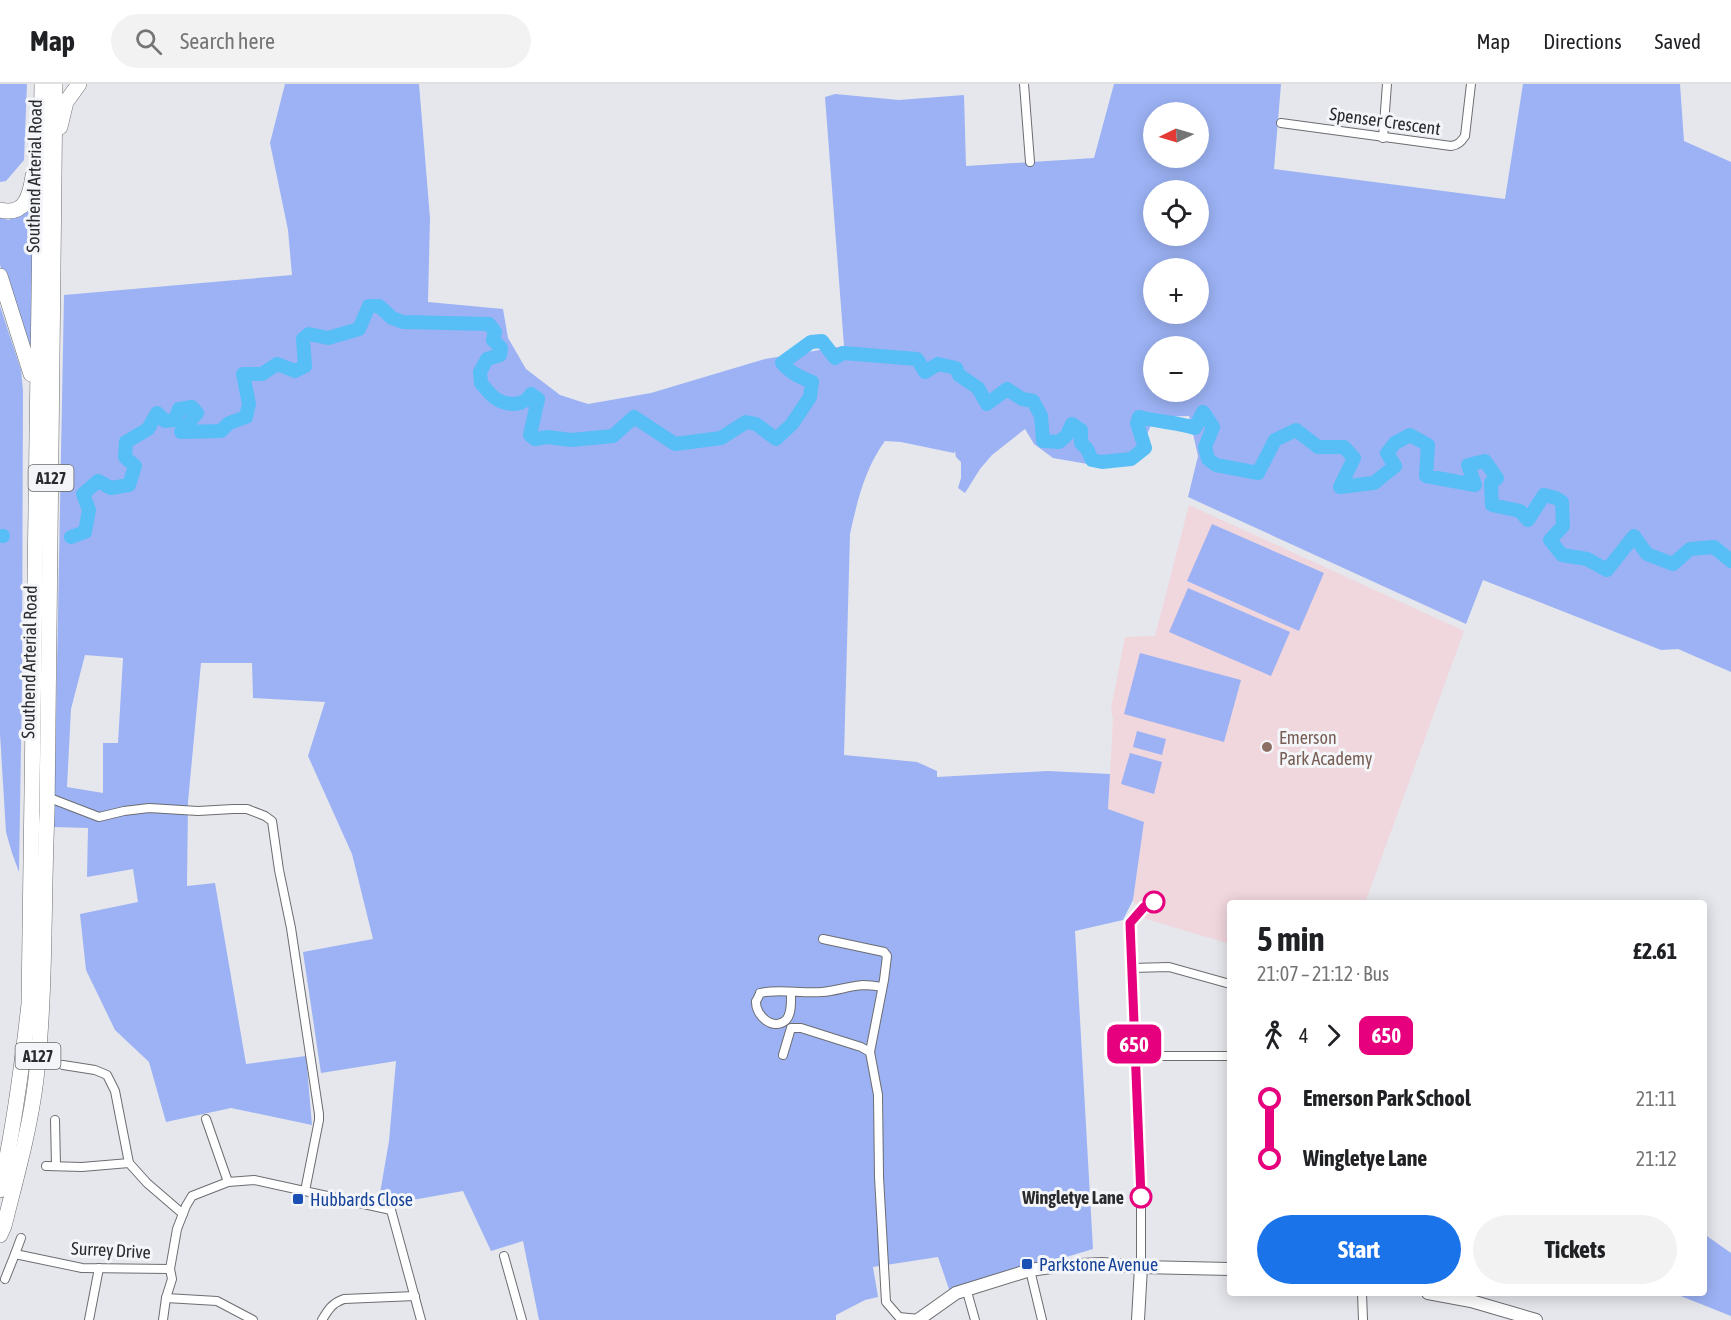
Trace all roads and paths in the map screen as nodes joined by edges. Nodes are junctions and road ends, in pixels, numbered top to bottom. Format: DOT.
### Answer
graph roads {
  1 [pos="80,84"];
  2 [pos="1024,84"];
  3 [pos="1387,84"];
  4 [pos="1471,84"];
  5 [pos="46,86"];
  6 [pos="1281,123"];
  7 [pos="1383,138"];
  8 [pos="1030,162"];
  9 [pos="54,171"];
  10 [pos="0,210"];
  11 [pos="0,276"];
  12 [pos="36,407"];
  13 [pos="47,797"];
  14 [pos="1155,901"];
  15 [pos="823,939"];
  16 [pos="1131,968"];
  17 [pos="1227,983"];
  18 [pos="882,987"];
  19 [pos="791,992"];
  20 [pos="870,1052"];
  21 [pos="783,1055"];
  22 [pos="1135,1056"];
  23 [pos="1227,1056"];
  24 [pos="63,1065"];
  25 [pos="206,1119"];
  26 [pos="55,1120"];
  27 [pos="129,1162"];
  28 [pos="46,1166"];
  29 [pos="56,1166"];
  30 [pos="228,1182"];
  31 [pos="0,1190"];
  32 [pos="304,1191"];
  33 [pos="183,1214"];
  34 [pos="0,1235"];
  35 [pos="21,1238"];
  36 [pos="15,1254"];
  37 [pos="504,1256"];
  38 [pos="1141,1267"];
  39 [pos="99,1268"];
  40 [pos="170,1269"];
  41 [pos="1227,1269"];
  42 [pos="1030,1270"];
  43 [pos="5,1279"];
  44 [pos="966,1288"];
  45 [pos="415,1296"];
  46 [pos="1362,1296"];
  47 [pos="1442,1296"];
  48 [pos="166,1298"];
  49 [pos="898,1318"];
  50 [pos="248,1319"];
  51 [pos="918,1319"];
  52 [pos="89,1320"];
  53 [pos="163,1320"];
  54 [pos="322,1320"];
  55 [pos="421,1320"];
  56 [pos="522,1320"];
  57 [pos="975,1320"];
  58 [pos="1042,1320"];
  59 [pos="1138,1320"];
  60 [pos="1363,1320"];
  61 [pos="1536,1320"];
  1 -- 9 [label="highway, A127"];
  2 -- 8 [label="street"];
  3 -- 7 [label="street"];
  4 -- 7 [label="street, Spenser Crescent"];
  5 -- 9 [label="highway, Southend Arterial Road / A127"];
  5 -- 10 [label="highway"];
  5 -- 12 [label="highway, Southend Arterial Road / A127"];
  6 -- 7 [label="street, Spenser Crescent"];
  9 -- 13 [label="highway, Southend Arterial Road / A127"];
  11 -- 12 [label="highway"];
  12 -- 31 [label="highway, Southend Arterial Road / A127"];
  13 -- 32 [label="street"];
  13 -- 34 [label="highway, Southend Arterial Road / A127"];
  14 -- 16 [label="street"];
  15 -- 18 [label="street"];
  16 -- 17 [label="street"];
  16 -- 22 [label="street"];
  18 -- 19 [label="street"];
  18 -- 20 [label="street"];
  19 -- 19 [label="street"];
  20 -- 21 [label="street"];
  20 -- 49 [label="street"];
  22 -- 23 [label="street"];
  22 -- 38 [label="street"];
  24 -- 27 [label="street"];
  25 -- 30 [label="street"];
  26 -- 29 [label="street"];
  27 -- 29 [label="street"];
  27 -- 33 [label="street"];
  28 -- 29 [label="street"];
  30 -- 32 [label="street"];
  30 -- 33 [label="street"];
  32 -- 45 [label="street"];
  33 -- 40 [label="street"];
  35 -- 36 [label="street"];
  36 -- 39 [label="street, Surrey Drive"];
  36 -- 43 [label="street"];
  37 -- 56 [label="street"];
  38 -- 41 [label="street"];
  38 -- 42 [label="street"];
  38 -- 59 [label="street"];
  39 -- 40 [label="street, Surrey Drive"];
  39 -- 52 [label="street"];
  40 -- 48 [label="street"];
  42 -- 44 [label="street"];
  42 -- 58 [label="street"];
  44 -- 51 [label="street"];
  44 -- 57 [label="street"];
  45 -- 54 [label="street"];
  45 -- 55 [label="street"];
  46 -- 60 [label="street"];
  47 -- 61 [label="street"];
  48 -- 50 [label="street"];
  48 -- 53 [label="street"];
  49 -- 51 [label="street"];
}
